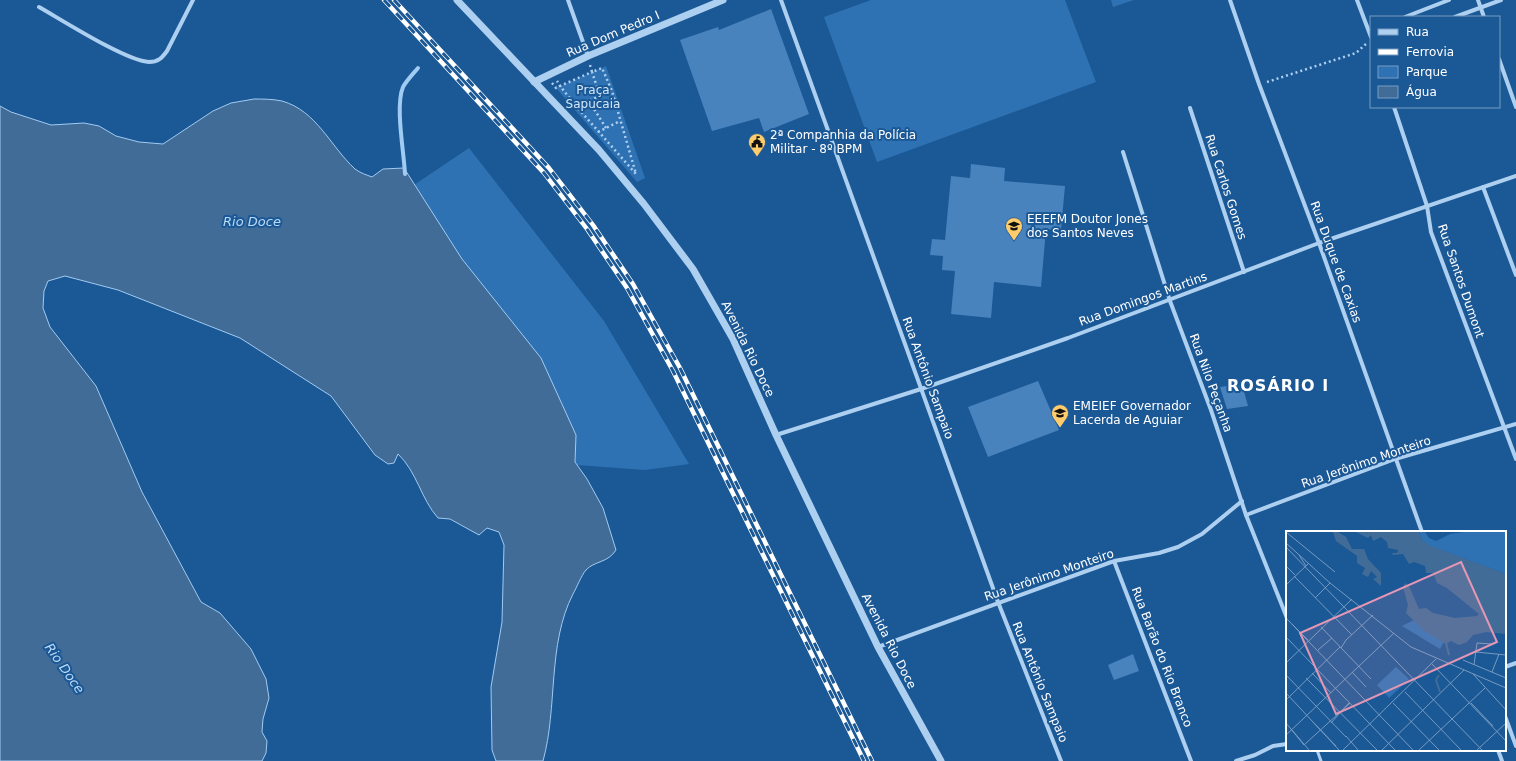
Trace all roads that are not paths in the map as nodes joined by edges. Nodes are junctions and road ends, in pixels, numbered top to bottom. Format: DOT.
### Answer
graph roads {
  1 [pos="193,0"];
  2 [pos="457,0"];
  3 [pos="568,0"];
  4 [pos="723,0"];
  5 [pos="781,0"];
  6 [pos="1230,0"];
  7 [pos="1357,0"];
  8 [pos="1449,0"];
  9 [pos="1478,0"];
  10 [pos="1501,0"];
  11 [pos="39,7"];
  12 [pos="1481,8"];
  13 [pos="1408,16"];
  14 [pos="1458,16"];
  15 [pos="1484,16"];
  16 [pos="1370,36"];
  17 [pos="588,56"];
  18 [pos="1500,62"];
  19 [pos="534,82"];
  20 [pos="1516,107"];
  21 [pos="1190,108"];
  22 [pos="1394,108"];
  23 [pos="1122,152"];
  24 [pos="1516,176"];
  25 [pos="1483,187"];
  26 [pos="1427,206"];
  27 [pos="1319,243"];
  28 [pos="1244,272"];
  29 [pos="1516,275"];
  30 [pos="1170,301"];
  31 [pos="921,389"];
  32 [pos="1516,424"];
  33 [pos="1503,429"];
  34 [pos="776,435"];
  35 [pos="1395,459"];
  36 [pos="1516,459"];
  37 [pos="1242,502"];
  38 [pos="1246,515"];
  39 [pos="1422,531"];
  40 [pos="1114,561"];
  41 [pos="998,602"];
  42 [pos="1286,614"];
  43 [pos="878,647"];
  44 [pos="1516,663"];
  45 [pos="1506,667"];
  46 [pos="1506,719"];
  47 [pos="1286,744"];
  48 [pos="1516,746"];
  49 [pos="1317,751"];
  50 [pos="1498,751"];
  51 [pos="941,761"];
  52 [pos="1061,761"];
  53 [pos="1191,761"];
  54 [pos="1236,761"];
  55 [pos="1321,761"];
  56 [pos="1502,761"];
  1 -- 11 [label="street"];
  2 -- 19 [label="street, Avenida Rio Doce"];
  3 -- 17 [label="street"];
  4 -- 17 [label="street, Rua Dom Pedro I"];
  5 -- 31 [label="street, Rua Antônio Sampaio"];
  6 -- 27 [label="street, Rua Duque de Caxias"];
  7 -- 16 [label="street"];
  8 -- 13 [label="street"];
  9 -- 12 [label="street"];
  10 -- 12 [label="street"];
  12 -- 14 [label="street"];
  12 -- 15 [label="street"];
  17 -- 19 [label="street, Rua Dom Pedro I"];
  18 -- 20 [label="street"];
  19 -- 34 [label="street, Avenida Rio Doce"];
  21 -- 28 [label="street, Rua Carlos Gomes"];
  22 -- 26 [label="street, Rua Santos Dumont"];
  23 -- 30 [label="street, Rua Nilo Peçanha"];
  24 -- 25 [label="street, Rua Domingos Martins"];
  25 -- 26 [label="street, Rua Domingos Martins"];
  25 -- 29 [label="street"];
  26 -- 27 [label="street, Rua Domingos Martins"];
  26 -- 33 [label="street, Rua Santos Dumont"];
  27 -- 28 [label="street, Rua Domingos Martins"];
  27 -- 35 [label="street, Rua Duque de Caxias"];
  28 -- 30 [label="street, Rua Domingos Martins"];
  30 -- 31 [label="street, Rua Domingos Martins"];
  30 -- 37 [label="street, Rua Nilo Peçanha"];
  31 -- 34 [label="street, Rua Domingos Martins"];
  31 -- 41 [label="street, Rua Antônio Sampaio"];
  32 -- 33 [label="street, Rua Jerônimo Monteiro"];
  33 -- 35 [label="street, Rua Jerônimo Monteiro"];
  33 -- 36 [label="street, Rua Santos Dumont"];
  34 -- 43 [label="street, Avenida Rio Doce"];
  35 -- 38 [label="street, Rua Jerônimo Monteiro"];
  35 -- 39 [label="street, Rua Duque de Caxias"];
  37 -- 38 [label="street, Rua Nilo Peçanha"];
  37 -- 40 [label="street, Rua Jerônimo Monteiro"];
  38 -- 42 [label="street, Rua Nilo Peçanha"];
  40 -- 41 [label="street, Rua Jerônimo Monteiro"];
  40 -- 53 [label="street, Rua Barão do Rio Branco"];
  41 -- 43 [label="street, Rua Jerônimo Monteiro"];
  41 -- 52 [label="street, Rua Antônio Sampaio"];
  43 -- 51 [label="street, Avenida Rio Doce"];
  44 -- 45 [label="street"];
  46 -- 48 [label="street"];
  47 -- 54 [label="street"];
  49 -- 55 [label="lane"];
  50 -- 56 [label="street"];
}
